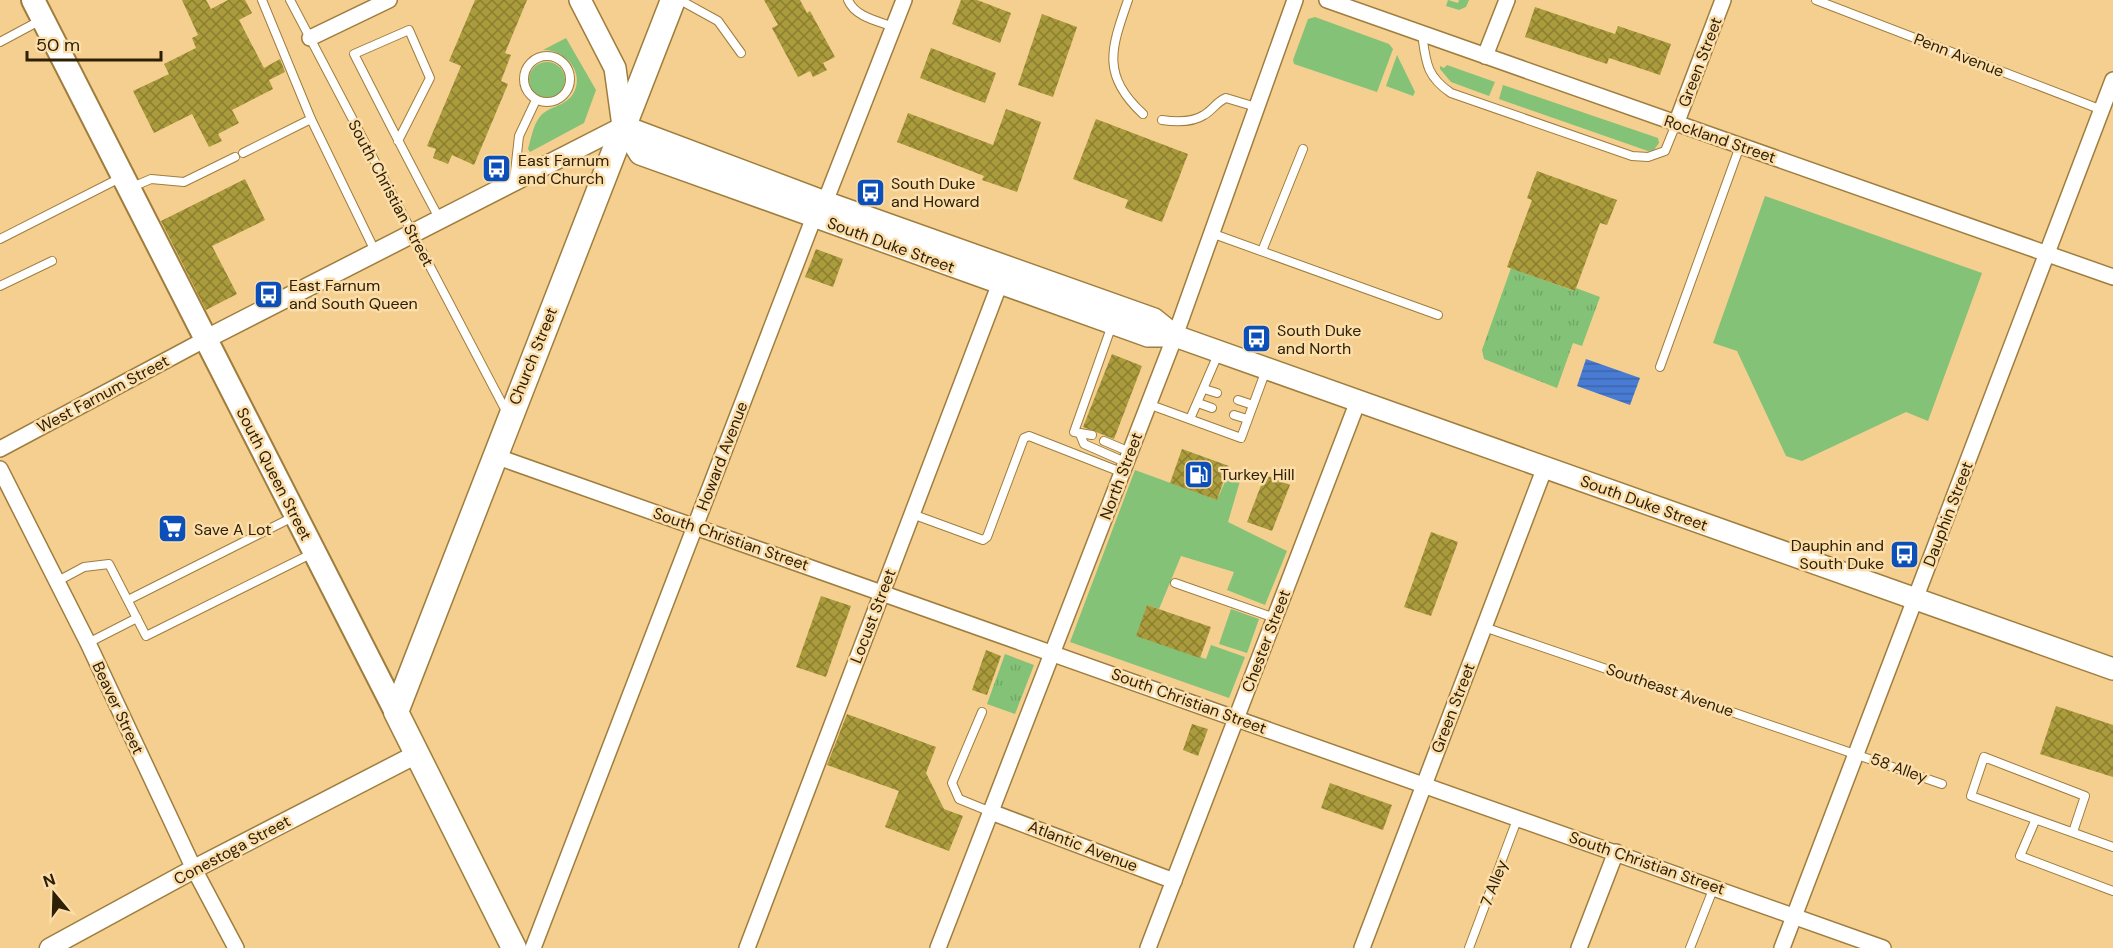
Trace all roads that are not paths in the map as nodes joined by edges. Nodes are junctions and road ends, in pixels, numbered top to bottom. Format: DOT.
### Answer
graph roads {
  1 [pos="262,0"];
  2 [pos="290,0"];
  3 [pos="389,0"];
  4 [pos="580,0"];
  5 [pos="673,0"];
  6 [pos="680,0"];
  7 [pos="848,0"];
  8 [pos="904,0"];
  9 [pos="1128,0"];
  10 [pos="1295,0"];
  11 [pos="1327,0"];
  12 [pos="1507,0"];
  13 [pos="1723,0"];
  14 [pos="1816,0"];
  15 [pos="38,10"];
  16 [pos="894,27"];
  17 [pos="1422,34"];
  18 [pos="310,38"];
  19 [pos="0,42"];
  20 [pos="741,53"];
  21 [pos="1485,56"];
  22 [pos="2113,81"];
  23 [pos="537,100"];
  24 [pos="1256,107"];
  25 [pos="2102,110"];
  26 [pos="1143,114"];
  27 [pos="311,119"];
  28 [pos="1162,120"];
  29 [pos="1676,124"];
  30 [pos="623,126"];
  31 [pos="398,141"];
  32 [pos="1740,146"];
  33 [pos="1303,149"];
  34 [pos="126,182"];
  35 [pos="513,183"];
  36 [pos="820,210"];
  37 [pos="440,220"];
  38 [pos="1211,233"];
  39 [pos="412,234"];
  40 [pos="0,239"];
  41 [pos="1262,251"];
  42 [pos="375,253"];
  43 [pos="2047,255"];
  44 [pos="52,261"];
  45 [pos="2113,277"];
  46 [pos="1000,283"];
  47 [pos="0,286"];
  48 [pos="1438,315"];
  49 [pos="1112,323"];
  50 [pos="1175,336"];
  51 [pos="206,339"];
  52 [pos="1219,352"];
  53 [pos="1660,367"];
  54 [pos="1266,368"];
  55 [pos="1204,389"];
  56 [pos="1217,393"];
  57 [pos="1238,400"];
  58 [pos="1358,401"];
  59 [pos="1198,403"];
  60 [pos="1149,404"];
  61 [pos="1252,405"];
  62 [pos="1212,408"];
  63 [pos="1234,415"];
  64 [pos="509,417"];
  65 [pos="1190,419"];
  66 [pos="1247,419"];
  67 [pos="1077,433"];
  68 [pos="1092,435"];
  69 [pos="1104,441"];
  70 [pos="0,449"];
  71 [pos="495,456"];
  72 [pos="1126,462"];
  73 [pos="1545,468"];
  74 [pos="0,469"];
  75 [pos="912,514"];
  76 [pos="296,515"];
  77 [pos="695,527"];
  78 [pos="314,552"];
  79 [pos="56,582"];
  80 [pos="1175,583"];
  81 [pos="882,592"];
  82 [pos="1915,599"];
  83 [pos="128,600"];
  84 [pos="137,618"];
  85 [pos="1275,618"];
  86 [pos="1484,627"];
  87 [pos="88,643"];
  88 [pos="1053,653"];
  89 [pos="2113,669"];
  90 [pos="396,712"];
  91 [pos="982,712"];
  92 [pos="1237,717"];
  93 [pos="1857,753"];
  94 [pos="417,754"];
  95 [pos="1424,784"];
  96 [pos="1942,784"];
  97 [pos="991,812"];
  98 [pos="1518,817"];
  99 [pos="2035,820"];
  100 [pos="2073,832"];
  101 [pos="2113,847"];
  102 [pos="1616,852"];
  103 [pos="194,869"];
  104 [pos="1174,881"];
  105 [pos="1714,887"];
  106 [pos="2113,891"];
  107 [pos="1794,915"];
  108 [pos="49,948"];
  109 [pos="236,948"];
  110 [pos="514,948"];
  111 [pos="533,948"];
  112 [pos="747,948"];
  113 [pos="938,948"];
  114 [pos="1148,948"];
  115 [pos="1362,948"];
  116 [pos="1469,948"];
  117 [pos="1579,948"];
  118 [pos="1690,948"];
  119 [pos="1782,948"];
  120 [pos="1880,948"];
  1 -- 27 [label="lane"];
  2 -- 18 [label="lane, South Christian Street"];
  3 -- 18 [label="street"];
  4 -- 30 [label="main road"];
  5 -- 30 [label="highway, Church Street"];
  6 -- 20 [label="lane"];
  7 -- 16 [label="lane"];
  8 -- 16 [label="street, Howard Avenue"];
  9 -- 26 [label="lane"];
  10 -- 24 [label="street, North Street"];
  11 -- 17 [label="street, Rockland Street"];
  12 -- 21 [label="street"];
  13 -- 29 [label="street, Green Street"];
  14 -- 25 [label="lane, Penn Avenue"];
  15 -- 19 [label="lane"];
  15 -- 34 [label="main road, South Queen Street"];
  16 -- 36 [label="street, Howard Avenue"];
  17 -- 21 [label="street, Rockland Street"];
  17 -- 29 [label="lane"];
  18 -- 39 [label="lane, South Christian Street"];
  21 -- 29 [label="street, Rockland Street"];
  22 -- 25 [label="street, Dauphin Street"];
  23 -- 23 [label="lane"];
  23 -- 35 [label="lane"];
  24 -- 28 [label="lane"];
  24 -- 38 [label="street, North Street"];
  25 -- 43 [label="street, Dauphin Street"];
  27 -- 34 [label="lane"];
  27 -- 42 [label="lane"];
  29 -- 32 [label="street, Rockland Street"];
  30 -- 35 [label="street"];
  30 -- 36 [label="main road, South Duke Street"];
  30 -- 64 [label="highway, Church Street"];
  31 -- 31 [label="lane"];
  31 -- 37 [label="lane"];
  32 -- 43 [label="street, Rockland Street"];
  32 -- 53 [label="lane"];
  33 -- 41 [label="lane"];
  34 -- 40 [label="lane"];
  34 -- 51 [label="main road, South Queen Street"];
  35 -- 37 [label="street"];
  36 -- 46 [label="main road, South Duke Street"];
  36 -- 50 [label="main road, South Duke Street"];
  36 -- 77 [label="street, Howard Avenue"];
  37 -- 39 [label="street"];
  38 -- 41 [label="lane"];
  38 -- 50 [label="street, North Street"];
  39 -- 42 [label="street"];
  39 -- 64 [label="lane, South Christian Street"];
  41 -- 48 [label="lane"];
  42 -- 51 [label="street"];
  43 -- 45 [label="street, Rockland Street"];
  43 -- 82 [label="street, Dauphin Street"];
  44 -- 47 [label="lane"];
  46 -- 49 [label="main road, South Duke Street"];
  46 -- 75 [label="street, Locust Street"];
  49 -- 50 [label="main road, South Duke Street"];
  49 -- 67 [label="lane"];
  50 -- 52 [label="main road, South Duke Street"];
  50 -- 60 [label="street, North Street"];
  51 -- 70 [label="street, West Farnum Street"];
  51 -- 76 [label="main road, South Queen Street"];
  52 -- 54 [label="main road, South Duke Street"];
  52 -- 55 [label="lane"];
  54 -- 58 [label="main road, South Duke Street"];
  54 -- 61 [label="lane"];
  55 -- 56 [label="lane"];
  55 -- 59 [label="lane"];
  57 -- 61 [label="lane"];
  58 -- 73 [label="main road, South Duke Street"];
  58 -- 85 [label="street, Chester Street"];
  59 -- 62 [label="lane"];
  59 -- 65 [label="lane"];
  60 -- 65 [label="lane"];
  60 -- 72 [label="street, North Street"];
  61 -- 66 [label="lane"];
  63 -- 66 [label="lane"];
  64 -- 71 [label="highway, Church Street"];
  65 -- 66 [label="lane"];
  67 -- 68 [label="lane"];
  67 -- 72 [label="lane"];
  69 -- 72 [label="lane"];
  71 -- 77 [label="street, South Christian Street"];
  71 -- 90 [label="highway, Church Street"];
  72 -- 75 [label="lane"];
  72 -- 88 [label="street, North Street"];
  73 -- 82 [label="main road, South Duke Street"];
  73 -- 86 [label="street, Green Street"];
  74 -- 79 [label="street, Beaver Street"];
  75 -- 81 [label="street, Locust Street"];
  76 -- 78 [label="main road, South Queen Street"];
  76 -- 83 [label="lane"];
  77 -- 81 [label="street, South Christian Street"];
  77 -- 111 [label="street, Howard Avenue"];
  78 -- 84 [label="lane"];
  78 -- 90 [label="main road, South Queen Street"];
  79 -- 83 [label="lane"];
  79 -- 87 [label="street, Beaver Street"];
  80 -- 85 [label="lane"];
  81 -- 88 [label="street, South Christian Street"];
  81 -- 112 [label="street, Locust Street"];
  82 -- 89 [label="main road, South Duke Street"];
  82 -- 93 [label="street, Dauphin Street"];
  83 -- 84 [label="lane"];
  84 -- 87 [label="lane"];
  85 -- 92 [label="street, Chester Street"];
  86 -- 93 [label="lane, Southeast Avenue"];
  86 -- 95 [label="street, Green Street"];
  87 -- 103 [label="street, Beaver Street"];
  88 -- 92 [label="street, South Christian Street"];
  88 -- 97 [label="street, North Street"];
  90 -- 94 [label="highway, South Queen Street"];
  91 -- 97 [label="lane"];
  92 -- 95 [label="street, South Christian Street"];
  92 -- 104 [label="street, Chester Street"];
  93 -- 96 [label="lane, 58 Alley"];
  93 -- 107 [label="street, Dauphin Street"];
  94 -- 103 [label="street, Conestoga Street"];
  94 -- 110 [label="highway, South Queen Street"];
  95 -- 98 [label="street, South Christian Street"];
  95 -- 115 [label="street, Green Street"];
  97 -- 104 [label="street, Atlantic Avenue"];
  97 -- 113 [label="street, North Street"];
  98 -- 102 [label="street, South Christian Street"];
  98 -- 116 [label="lane, 7 Alley"];
  99 -- 100 [label="lane"];
  99 -- 100 [label="lane"];
  99 -- 106 [label="lane"];
  100 -- 101 [label="lane"];
  102 -- 105 [label="street, South Christian Street"];
  102 -- 117 [label="street"];
  103 -- 108 [label="street, Conestoga Street"];
  103 -- 109 [label="street, Beaver Street"];
  104 -- 114 [label="street, Chester Street"];
  105 -- 107 [label="street, South Christian Street"];
  105 -- 118 [label="lane"];
  107 -- 119 [label="street, Dauphin Street"];
  107 -- 120 [label="street, South Christian Street"];
}
